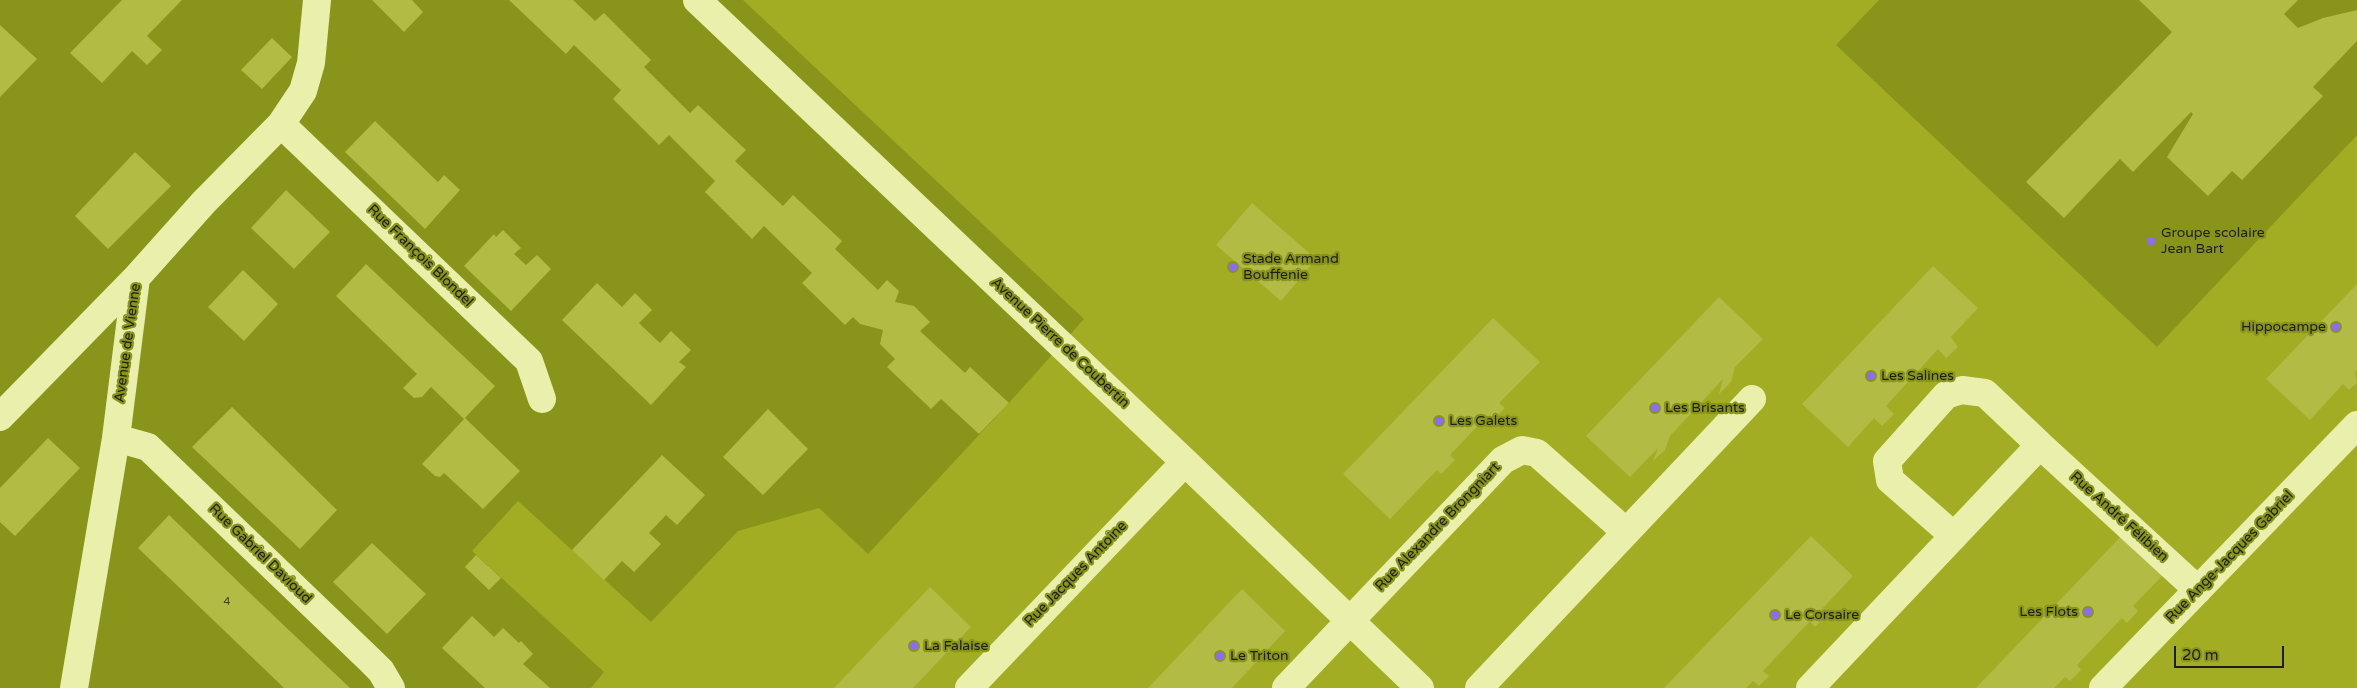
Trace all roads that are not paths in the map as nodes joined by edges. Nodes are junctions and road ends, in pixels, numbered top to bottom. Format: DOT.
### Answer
graph roads {
  1 [pos="317,0"];
  2 [pos="697,0"];
  3 [pos="281,124"];
  4 [pos="136,278"];
  5 [pos="542,399"];
  6 [pos="1752,399"];
  7 [pos="0,417"];
  8 [pos="2357,425"];
  9 [pos="116,438"];
  10 [pos="2040,445"];
  11 [pos="1185,462"];
  12 [pos="1625,531"];
  13 [pos="1954,536"];
  14 [pos="2198,590"];
  15 [pos="1350,621"];
  16 [pos="74,688"];
  17 [pos="391,688"];
  18 [pos="969,688"];
  19 [pos="1286,688"];
  20 [pos="1420,688"];
  21 [pos="1479,688"];
  22 [pos="1810,688"];
  23 [pos="2103,688"];
  1 -- 3 [label="street, Avenue de Vienne"];
  2 -- 11 [label="street, Avenue Pierre de Coubertin"];
  3 -- 4 [label="street, Avenue de Vienne"];
  3 -- 5 [label="street, Rue François Blondel"];
  4 -- 7 [label="street"];
  4 -- 9 [label="street, Avenue de Vienne"];
  6 -- 12 [label="street"];
  8 -- 14 [label="street, Rue Ange-Jacques Gabriel"];
  9 -- 16 [label="street, Avenue de Vienne"];
  9 -- 17 [label="street, Rue Gabriel Davioud"];
  10 -- 13 [label="street"];
  10 -- 13 [label="street, Rue André Félibien"];
  10 -- 14 [label="street, Rue André Félibien"];
  11 -- 15 [label="street, Avenue Pierre de Coubertin"];
  11 -- 18 [label="street, Rue Jacques Antoine"];
  12 -- 15 [label="street, Rue Alexandre Brongniart"];
  12 -- 21 [label="street"];
  13 -- 22 [label="street"];
  14 -- 23 [label="street, Rue Ange-Jacques Gabriel"];
  15 -- 19 [label="street, Rue Alexandre Brongniart"];
  15 -- 20 [label="street, Avenue Pierre de Coubertin"];
}
